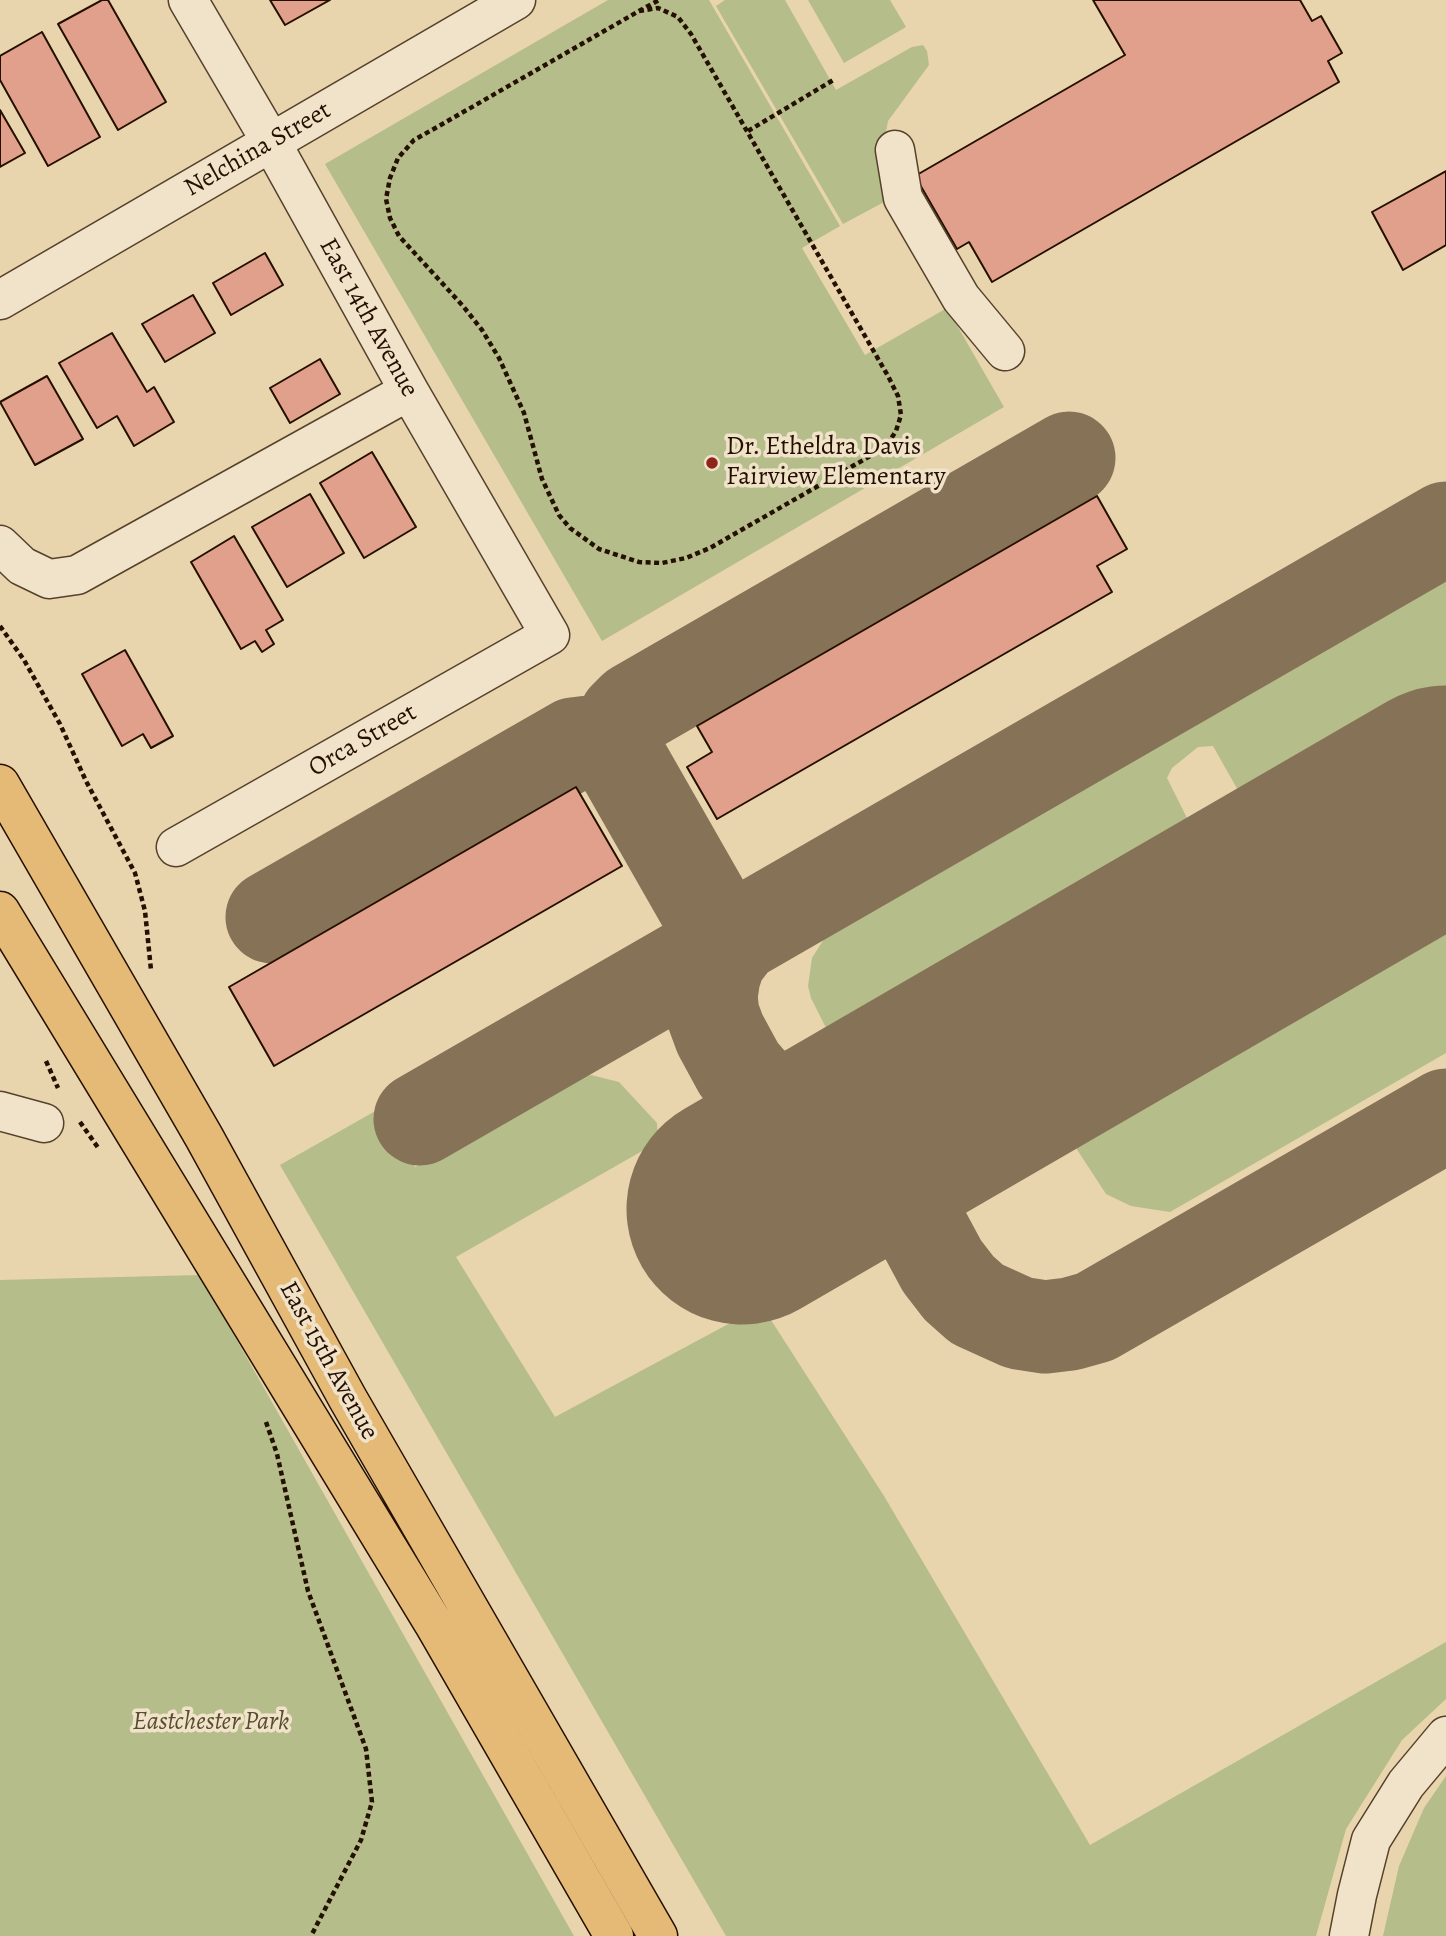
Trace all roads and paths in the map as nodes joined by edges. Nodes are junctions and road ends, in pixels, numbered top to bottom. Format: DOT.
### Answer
graph roads {
  1 [pos="188,0"];
  2 [pos="516,0"];
  3 [pos="659,0"];
  4 [pos="639,11"];
  5 [pos="835,79"];
  6 [pos="748,131"];
  7 [pos="271,142"];
  8 [pos="895,150"];
  9 [pos="0,300"];
  10 [pos="1005,351"];
  11 [pos="409,391"];
  12 [pos="0,545"];
  13 [pos="0,626"];
  14 [pos="550,635"];
  15 [pos="0,784"];
  16 [pos="176,847"];
  17 [pos="5,932"];
  18 [pos="152,976"];
  19 [pos="43,1055"];
  20 [pos="60,1109"];
  21 [pos="0,1111"];
  22 [pos="106,1161"];
  23 [pos="265,1421"];
  24 [pos="1446,1736"];
  25 [pos="311,1936"];
  26 [pos="614,1936"];
  27 [pos="658,1936"];
  28 [pos="1349,1936"];
  1 -- 7 [label="street, East 14th Avenue"];
  2 -- 7 [label="street, Nelchina Street"];
  3 -- 4 [label="path"];
  4 -- 6 [label="path"];
  4 -- 6 [label="path"];
  5 -- 6 [label="path"];
  7 -- 9 [label="street, Nelchina Street"];
  7 -- 11 [label="street, East 14th Avenue"];
  8 -- 10 [label="street"];
  11 -- 12 [label="street"];
  11 -- 14 [label="street, East 14th Avenue"];
  13 -- 18 [label="path"];
  14 -- 16 [label="street, Orca Street"];
  15 -- 27 [label="main road, East 15th Avenue"];
  17 -- 26 [label="main road, East 15th Avenue"];
  19 -- 20 [label="path"];
  20 -- 21 [label="street"];
  20 -- 22 [label="path"];
  23 -- 25 [label="path"];
  24 -- 28 [label="street"];
}
